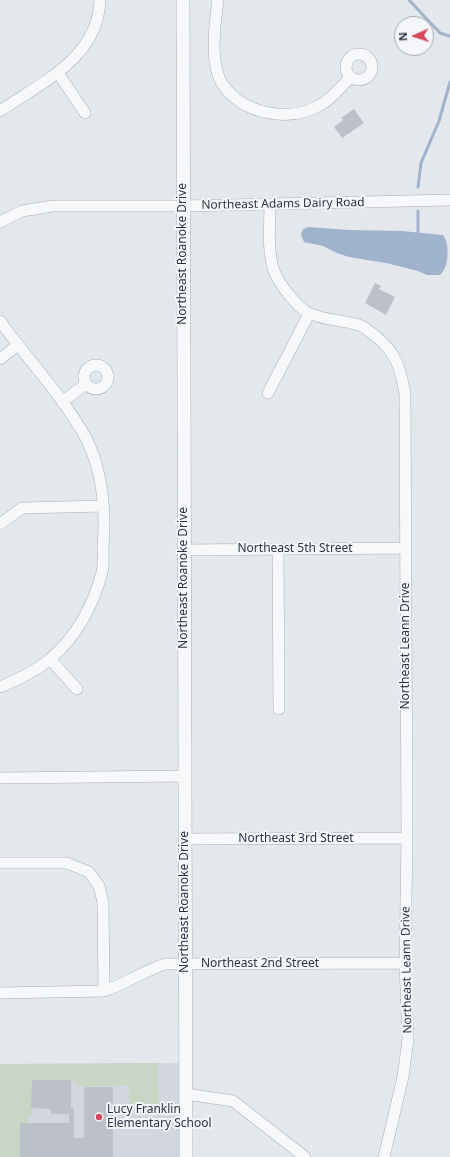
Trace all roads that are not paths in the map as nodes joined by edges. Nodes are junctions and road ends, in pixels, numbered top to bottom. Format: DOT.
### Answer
graph roads {
  1 [pos="100,0"];
  2 [pos="183,0"];
  3 [pos="218,0"];
  4 [pos="58,73"];
  5 [pos="351,77"];
  6 [pos="0,111"];
  7 [pos="85,113"];
  8 [pos="450,200"];
  9 [pos="270,204"];
  10 [pos="183,206"];
  11 [pos="0,222"];
  12 [pos="309,314"];
  13 [pos="0,321"];
  14 [pos="18,345"];
  15 [pos="0,359"];
  16 [pos="86,384"];
  17 [pos="268,393"];
  18 [pos="62,402"];
  19 [pos="104,506"];
  20 [pos="0,524"];
  21 [pos="406,548"];
  22 [pos="278,549"];
  23 [pos="184,550"];
  24 [pos="50,660"];
  25 [pos="0,687"];
  26 [pos="77,689"];
  27 [pos="279,709"];
  28 [pos="184,776"];
  29 [pos="0,778"];
  30 [pos="407,838"];
  31 [pos="185,839"];
  32 [pos="0,863"];
  33 [pos="405,963"];
  34 [pos="185,965"];
  35 [pos="104,991"];
  36 [pos="0,992"];
  37 [pos="186,1094"];
  38 [pos="186,1157"];
  39 [pos="304,1157"];
  40 [pos="384,1157"];
  1 -- 4 [label="street"];
  2 -- 10 [label="street, Northeast Roanoke Drive"];
  3 -- 5 [label="street"];
  4 -- 6 [label="street"];
  4 -- 7 [label="street"];
  8 -- 9 [label="street, Northeast Adams Dairy Road"];
  9 -- 10 [label="street, Northeast Adams Dairy Road"];
  9 -- 12 [label="street, Northeast Leann Drive"];
  10 -- 11 [label="street, Northeast Adams Dairy Road"];
  10 -- 23 [label="street, Northeast Roanoke Drive"];
  12 -- 17 [label="street"];
  12 -- 21 [label="street, Northeast Leann Drive"];
  13 -- 14 [label="street"];
  14 -- 15 [label="street"];
  14 -- 18 [label="street"];
  16 -- 18 [label="street"];
  18 -- 19 [label="street"];
  19 -- 20 [label="street"];
  19 -- 24 [label="street"];
  21 -- 22 [label="street, Northeast 5th Street"];
  21 -- 30 [label="street, Northeast Leann Drive"];
  22 -- 23 [label="street, Northeast 5th Street"];
  22 -- 27 [label="street"];
  23 -- 28 [label="street, Northeast Roanoke Drive"];
  24 -- 25 [label="street"];
  24 -- 26 [label="street"];
  28 -- 29 [label="street"];
  28 -- 31 [label="street, Northeast Roanoke Drive"];
  30 -- 31 [label="street, Northeast 3rd Street"];
  30 -- 33 [label="street, Northeast Leann Drive"];
  31 -- 34 [label="street, Northeast Roanoke Drive"];
  32 -- 35 [label="street"];
  33 -- 34 [label="street, Northeast 2nd Street"];
  33 -- 40 [label="street, Northeast Leann Drive"];
  34 -- 35 [label="street, Northeast 2nd Street"];
  34 -- 37 [label="street, Northeast Roanoke Drive"];
  35 -- 36 [label="street, Northeast 2nd Street"];
  37 -- 38 [label="street, Northeast Roanoke Drive"];
  37 -- 39 [label="street"];
}
